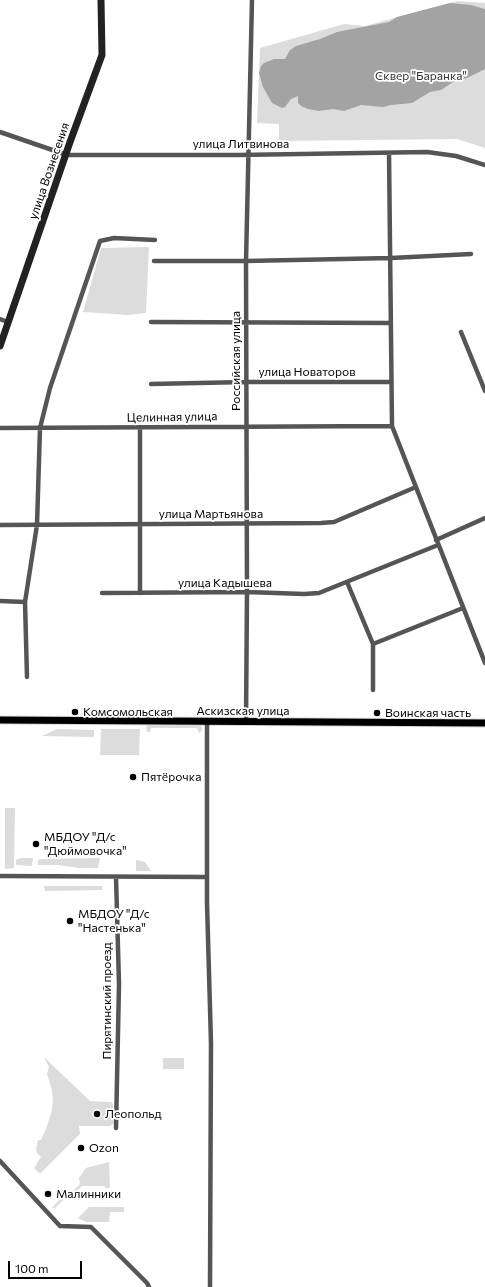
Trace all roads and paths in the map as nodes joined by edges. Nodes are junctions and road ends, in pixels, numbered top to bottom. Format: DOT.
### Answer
graph roads {
  1 [pos="101,0"];
  2 [pos="252,0"];
  3 [pos="0,132"];
  4 [pos="389,152"];
  5 [pos="67,155"];
  6 [pos="248,155"];
  7 [pos="485,165"];
  8 [pos="155,240"];
  9 [pos="471,254"];
  10 [pos="391,258"];
  11 [pos="154,261"];
  12 [pos="246,261"];
  13 [pos="0,319"];
  14 [pos="8,322"];
  15 [pos="151,322"];
  16 [pos="246,322"];
  17 [pos="390,323"];
  18 [pos="461,332"];
  19 [pos="0,346"];
  20 [pos="246,382"];
  21 [pos="391,382"];
  22 [pos="150,384"];
  23 [pos="485,391"];
  24 [pos="246,426"];
  25 [pos="392,426"];
  26 [pos="140,427"];
  27 [pos="0,428"];
  28 [pos="40,428"];
  29 [pos="416,487"];
  30 [pos="485,518"];
  31 [pos="37,524"];
  32 [pos="140,524"];
  33 [pos="246,524"];
  34 [pos="0,525"];
  35 [pos="436,540"];
  36 [pos="438,545"];
  37 [pos="347,582"];
  38 [pos="247,592"];
  39 [pos="102,593"];
  40 [pos="140,593"];
  41 [pos="0,601"];
  42 [pos="25,602"];
  43 [pos="463,608"];
  44 [pos="373,644"];
  45 [pos="485,663"];
  46 [pos="27,677"];
  47 [pos="373,690"];
  48 [pos="0,720"];
  49 [pos="206,721"];
  50 [pos="246,722"];
  51 [pos="485,723"];
  52 [pos="0,876"];
  53 [pos="116,877"];
  54 [pos="206,877"];
  55 [pos="116,1128"];
  56 [pos="0,1161"];
  57 [pos="149,1287"];
  58 [pos="210,1287"];
  1 -- 5 [label="street, улица Вознесения"];
  2 -- 6 [label="street, Российская улица"];
  3 -- 5 [label="street, улица Литвинова"];
  4 -- 6 [label="street, улица Литвинова"];
  4 -- 7 [label="street, улица Литвинова"];
  4 -- 10 [label="street"];
  5 -- 6 [label="street, улица Литвинова"];
  5 -- 14 [label="street, улица Вознесения"];
  6 -- 12 [label="street, Российская улица"];
  8 -- 28 [label="street"];
  9 -- 10 [label="street"];
  10 -- 12 [label="street"];
  10 -- 17 [label="street"];
  11 -- 12 [label="street"];
  12 -- 16 [label="street, Российская улица"];
  13 -- 14 [label="street"];
  14 -- 19 [label="street, улица Вознесения"];
  15 -- 16 [label="street"];
  16 -- 17 [label="street"];
  16 -- 20 [label="street, Российская улица"];
  17 -- 21 [label="street"];
  18 -- 23 [label="street"];
  20 -- 21 [label="street, улица Новаторов"];
  20 -- 22 [label="street, улица Новаторов"];
  20 -- 24 [label="street, Российская улица"];
  21 -- 25 [label="street"];
  24 -- 25 [label="street, Целинная улица"];
  24 -- 26 [label="street, Целинная улица"];
  24 -- 33 [label="street, Российская улица"];
  25 -- 29 [label="street"];
  26 -- 28 [label="street, Целинная улица"];
  26 -- 32 [label="street"];
  27 -- 28 [label="street, Целинная улица"];
  28 -- 31 [label="street"];
  29 -- 33 [label="street, улица Мартьянова"];
  29 -- 35 [label="street"];
  30 -- 35 [label="street"];
  31 -- 32 [label="street, улица Мартьянова"];
  31 -- 34 [label="street, улица Мартьянова"];
  31 -- 42 [label="street"];
  32 -- 33 [label="street, улица Мартьянова"];
  32 -- 40 [label="street"];
  33 -- 38 [label="street, Российская улица"];
  35 -- 36 [label="street"];
  36 -- 37 [label="street, улица Кадышева"];
  36 -- 43 [label="street"];
  37 -- 38 [label="street, улица Кадышева"];
  37 -- 44 [label="street"];
  38 -- 40 [label="street, улица Кадышева"];
  38 -- 50 [label="street, Российская улица"];
  39 -- 40 [label="street, улица Кадышева"];
  41 -- 42 [label="street"];
  42 -- 46 [label="street"];
  43 -- 44 [label="street"];
  43 -- 45 [label="street"];
  44 -- 47 [label="street"];
  48 -- 49 [label="main road, Аскизская улица"];
  49 -- 50 [label="main road, Аскизская улица"];
  49 -- 54 [label="street"];
  50 -- 51 [label="main road, Аскизская улица"];
  52 -- 53 [label="street"];
  53 -- 54 [label="street"];
  53 -- 55 [label="street, Пирятинский проезд"];
  54 -- 58 [label="street"];
  56 -- 57 [label="street"];
}
